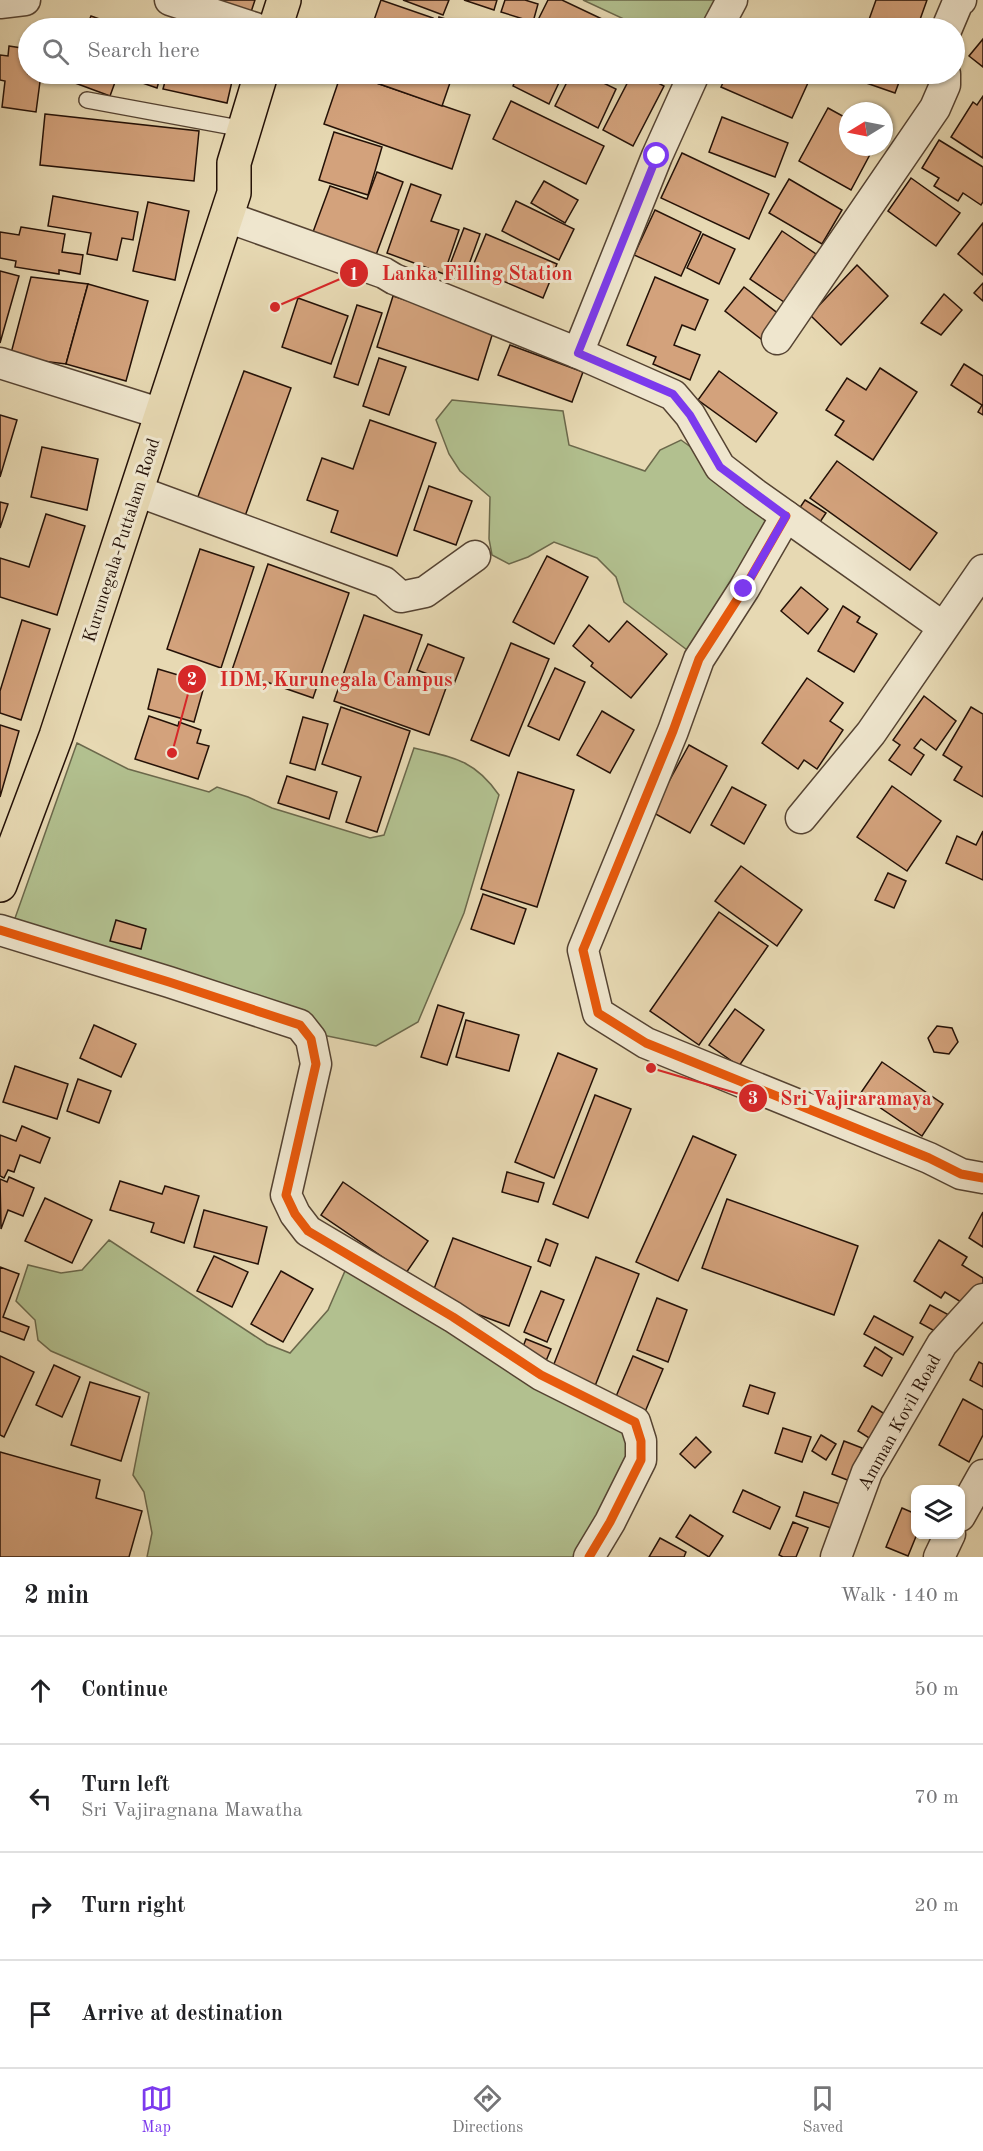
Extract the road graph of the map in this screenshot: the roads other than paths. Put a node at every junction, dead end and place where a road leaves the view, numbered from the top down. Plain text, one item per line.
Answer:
1 (25, 0) edge
2 (170, 0) edge
3 (284, 0) edge
4 (305, 0) edge
5 (732, 0) edge
6 (961, 0) edge
7 (0, 3) edge
8 (225, 18) edge
9 (278, 18) edge
10 (299, 18) edge
11 (722, 18) edge
12 (951, 18) edge
13 (258, 84) edge
14 (278, 84) edge
15 (689, 84) edge
16 (945, 84) edge
17 (87, 100) dead end
18 (244, 129) junction
19 (231, 205) junction
20 (777, 339) dead end
21 (578, 353) junction
22 (0, 363) edge
23 (162, 414) junction
24 (137, 491) junction
25 (786, 516) junction
26 (476, 556) dead end
27 (983, 570) edge
28 (943, 627) junction
29 (801, 818) dead end
30 (0, 885) edge
31 (0, 930) edge
32 (983, 1178) edge
33 (983, 1299) edge
34 (983, 1475) edge
35 (965, 1507) edge
36 (948, 1539) edge
37 (589, 1557) edge
38 (836, 1557) edge
39 (939, 1557) edge

1 - 7 street
2 - 8 street
3 - 9 highway
4 - 10 highway
5 - 11 street
6 - 12 street
13 - 18 highway, Kurunegala-Puttalam Road
14 - 19 highway, Kurunegala-Puttalam Road
15 - 21 street
16 - 20 street
17 - 18 lane
18 - 19 highway, Kurunegala-Puttalam Road
19 - 21 street
19 - 23 highway, Kurunegala-Puttalam Road
21 - 25 street
22 - 23 street
23 - 24 highway, Kurunegala-Puttalam Road
24 - 26 street
24 - 30 highway, Kurunegala-Puttalam Road
25 - 28 street
25 - 32 street
27 - 28 street
28 - 29 street
31 - 37 street
33 - 38 street, Amman Kovil Road
34 - 35 street
36 - 39 street

